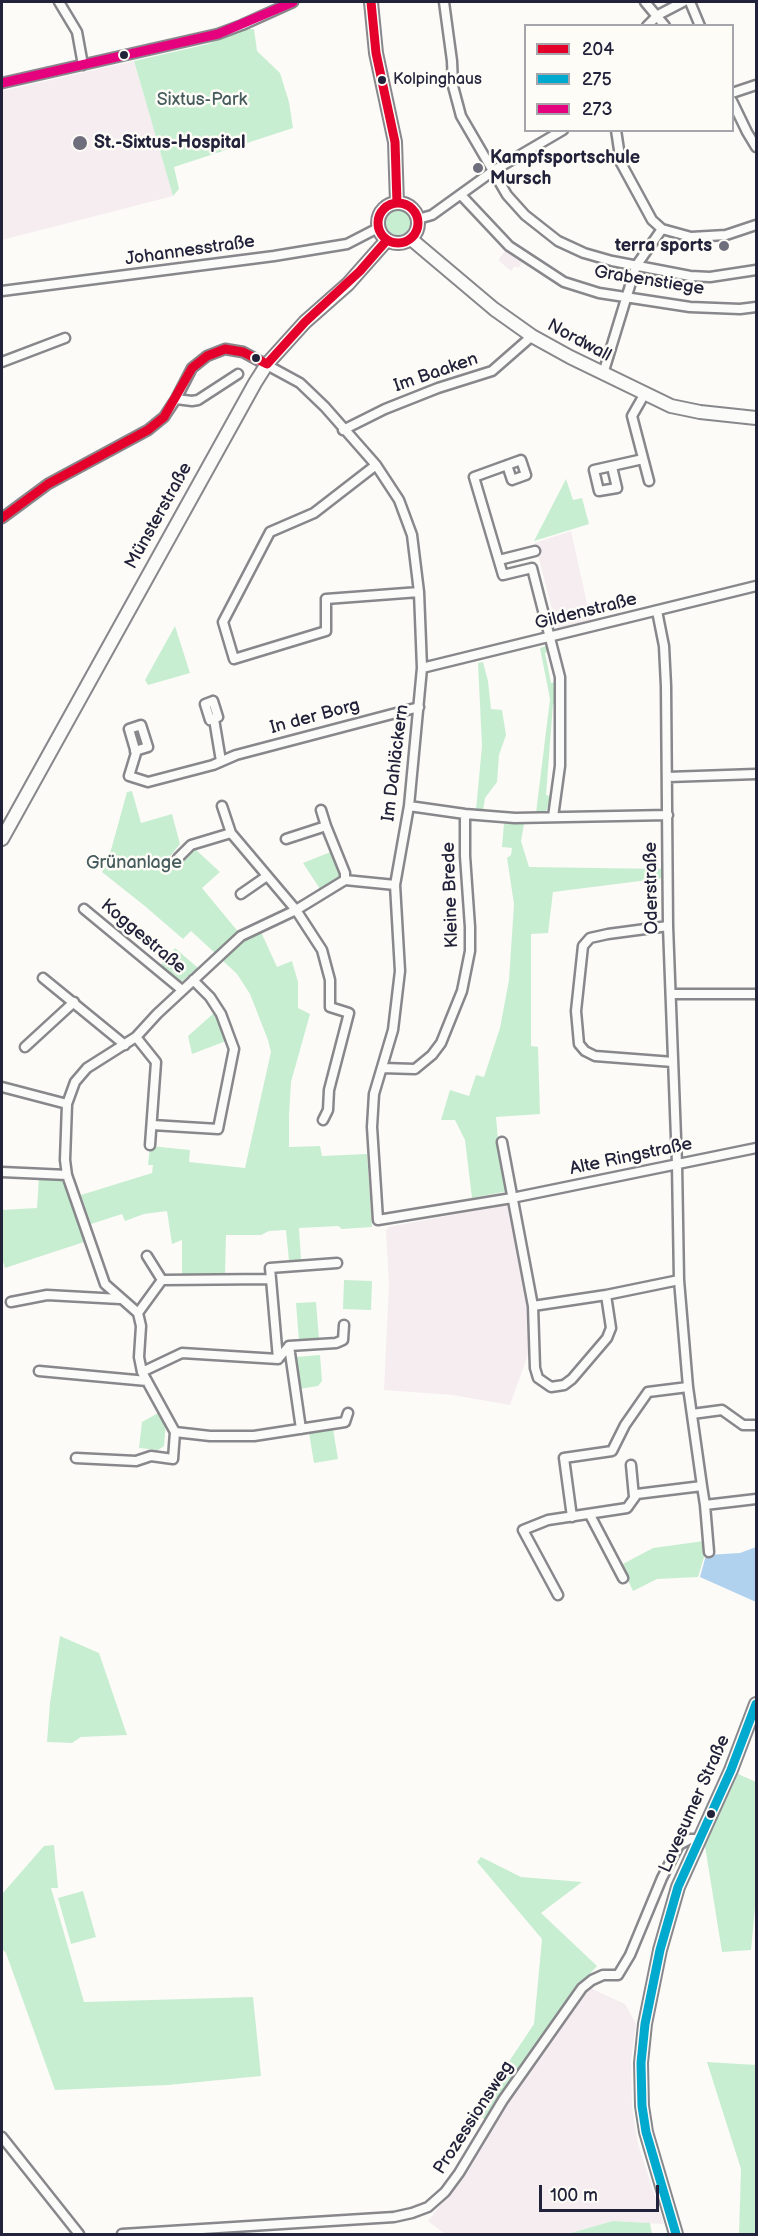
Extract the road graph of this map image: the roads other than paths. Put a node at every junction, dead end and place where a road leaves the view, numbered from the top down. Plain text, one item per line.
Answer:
1 (61, 2) edge
2 (293, 2) edge
3 (371, 2) edge
4 (444, 2) edge
5 (645, 2) edge
6 (664, 2) edge
7 (683, 2) edge
8 (690, 2) edge
9 (658, 15) junction
10 (649, 24) edge
11 (664, 24) edge
12 (699, 24) edge
13 (84, 65) junction
14 (2, 83) edge
15 (756, 86) edge
16 (734, 92) edge
17 (734, 105) edge
18 (560, 132) edge
19 (616, 132) edge
20 (756, 147) edge
21 (493, 171) junction
22 (461, 195) junction
23 (397, 203) junction
24 (418, 219) junction
25 (756, 225) edge
26 (378, 228) junction
27 (662, 229) junction
28 (411, 239) junction
29 (387, 240) junction
30 (636, 266) junction
31 (756, 270) edge
32 (2, 291) edge
33 (627, 298) junction
34 (756, 307) edge
35 (532, 336) junction
36 (65, 338) dead end
37 (2, 362) edge
38 (267, 364) junction
39 (238, 374) dead end
40 (603, 374) junction
41 (644, 395) junction
42 (176, 399) junction
43 (756, 418) edge
44 (344, 430) junction
45 (643, 459) junction
46 (376, 465) junction
47 (507, 465) dead end
48 (612, 466) dead end
49 (649, 481) dead end
50 (2, 518) edge
51 (499, 560) junction
52 (532, 567) junction
53 (756, 586) edge
54 (419, 592) junction
55 (657, 611) junction
56 (550, 638) junction
57 (422, 668) junction
58 (419, 707) junction
59 (214, 719) dead end
60 (135, 751) dead end
61 (221, 761) junction
62 (756, 774) edge
63 (668, 777) junction
64 (222, 806) dead end
65 (409, 807) junction
66 (321, 810) dead end
67 (465, 814) junction
68 (668, 815) junction
69 (553, 817) junction
70 (327, 826) junction
71 (231, 833) junction
72 (2, 839) edge
73 (286, 839) dead end
74 (178, 858) dead end
75 (267, 876) junction
76 (345, 880) junction
77 (395, 885) junction
78 (241, 894) dead end
79 (84, 909) dead end
80 (296, 910) junction
81 (668, 926) junction
82 (42, 978) dead end
83 (194, 980) junction
84 (182, 990) junction
85 (672, 994) junction
86 (756, 994) edge
87 (74, 1002) junction
88 (136, 1037) junction
89 (125, 1045) junction
90 (25, 1047) dead end
91 (673, 1062) junction
92 (382, 1068) junction
93 (2, 1087) edge
94 (67, 1104) junction
95 (323, 1120) dead end
96 (152, 1125) junction
97 (502, 1142) dead end
98 (150, 1145) dead end
99 (756, 1148) edge
100 (677, 1164) junction
101 (2, 1172) edge
102 (67, 1174) junction
103 (512, 1198) junction
104 (378, 1220) joint
105 (147, 1256) dead end
106 (337, 1263) dead end
107 (271, 1279) junction
108 (162, 1280) junction
109 (680, 1280) junction
110 (606, 1295) junction
111 (120, 1299) junction
112 (11, 1302) dead end
113 (533, 1306) junction
114 (138, 1313) junction
115 (344, 1325) dead end
116 (289, 1346) junction
117 (278, 1359) junction
118 (39, 1371) dead end
119 (142, 1372) junction
120 (147, 1381) junction
121 (688, 1387) junction
122 (348, 1413) dead end
123 (692, 1414) junction
124 (756, 1425) edge
125 (301, 1429) junction
126 (175, 1432) junction
127 (76, 1458) dead end
128 (631, 1465) dead end
129 (702, 1486) junction
130 (634, 1497) junction
131 (756, 1499) edge
132 (705, 1505) junction
133 (590, 1515) junction
134 (572, 1517) junction
135 (709, 1552) dead end
136 (623, 1578) dead end
137 (558, 1594) dead end
138 (756, 1704) edge
139 (699, 1839) junction
140 (2, 2137) edge
141 (79, 2235) edge
142 (122, 2235) edge
143 (676, 2235) edge

1 - 13 street
2 - 13 street
3 - 23 main road
4 - 21 street
5 - 9 street
6 - 9 street
7 - 9 street
8 - 12 street
9 - 10 street
9 - 11 street
13 - 14 street
15 - 16 street
17 - 20 street
18 - 21 street
19 - 27 street
21 - 22 street
21 - 30 street
22 - 24 street
22 - 33 street, Grabenstiege
23 - 24 main road
23 - 26 main road
24 - 28 main road
25 - 27 street
26 - 29 main road
26 - 32 street, Johannesstraße
27 - 30 street
28 - 29 main road
28 - 35 main road, Nordwall
29 - 38 main road, Münsterstraße
30 - 31 street
30 - 33 street
33 - 34 street, Grabenstiege
33 - 40 street
35 - 40 main road, Nordwall
35 - 44 street, Im Baaken
36 - 37 street
38 - 42 street, Im Dahläckern
38 - 44 street, Im Dahläckern
38 - 72 main road, Münsterstraße
39 - 42 street
40 - 41 main road, Nordwall
41 - 43 main road, Nordwall
41 - 45 street
42 - 50 street, Im Dahläckern
44 - 46 street, Im Dahläckern
45 - 48 street
45 - 49 street
46 - 54 street, Im Dahläckern
46 - 54 street
47 - 51 street
51 - 52 street
51 - 52 street
52 - 56 street
53 - 55 street, Gildenstraße
54 - 57 street, Im Dahläckern
55 - 56 street, Gildenstraße
55 - 63 street, Oderstraße
56 - 57 street, Gildenstraße
56 - 69 street
57 - 58 street, Im Dahläckern
58 - 61 street, In der Borg
58 - 65 street, Im Dahläckern
59 - 61 street
60 - 61 street, In der Borg
62 - 63 street
63 - 68 street, Oderstraße
64 - 71 street
65 - 67 street
65 - 77 street, Im Dahläckern
66 - 70 street
67 - 69 street
67 - 92 street, Kleine Brede
68 - 69 street
68 - 81 street, Oderstraße
70 - 73 street
70 - 76 street
71 - 74 street
71 - 75 street
75 - 78 street
75 - 80 street
76 - 77 street
76 - 80 street, Koggestraße
77 - 92 street, Im Dahläckern
79 - 84 street, Koggestraße
80 - 83 street, Koggestraße
80 - 95 street
81 - 85 street, Oderstraße
81 - 91 street
82 - 87 street
83 - 84 street, Koggestraße
83 - 96 street
84 - 88 street, Koggestraße
85 - 86 street
85 - 91 street, Oderstraße
87 - 89 street
87 - 90 street
88 - 89 street, Koggestraße
88 - 96 street
89 - 94 street, Koggestraße
91 - 100 street, Oderstraße
92 - 104 street, Im Dahläckern
93 - 94 street
94 - 102 street
96 - 98 street
97 - 103 street
99 - 100 street, Alte Ringstraße
100 - 103 street, Alte Ringstraße
100 - 109 street, Oderstraße
101 - 102 street
102 - 111 street
103 - 104 street, Alte Ringstraße
103 - 113 street
105 - 108 street
106 - 107 street
107 - 108 street
107 - 117 street
108 - 114 street
109 - 110 street
109 - 121 street, Oderstraße
110 - 113 street
110 - 113 street
111 - 112 street
111 - 114 street
114 - 119 street
115 - 116 street
116 - 117 street
116 - 125 street
117 - 119 street
118 - 120 street
119 - 120 street
120 - 126 street
121 - 123 street, Oderstraße
121 - 134 street
122 - 125 street
123 - 124 street
123 - 129 street, Oderstraße
125 - 126 street
126 - 127 street
128 - 130 street
129 - 130 street
129 - 132 street, Oderstraße
130 - 133 street
131 - 132 street
132 - 135 street, Oderstraße
133 - 134 street
133 - 136 street
134 - 137 street
138 - 139 main road, Lavesumer Straße
139 - 142 street, Prozessionsweg
139 - 143 main road, Lavesumer Straße
140 - 141 street

